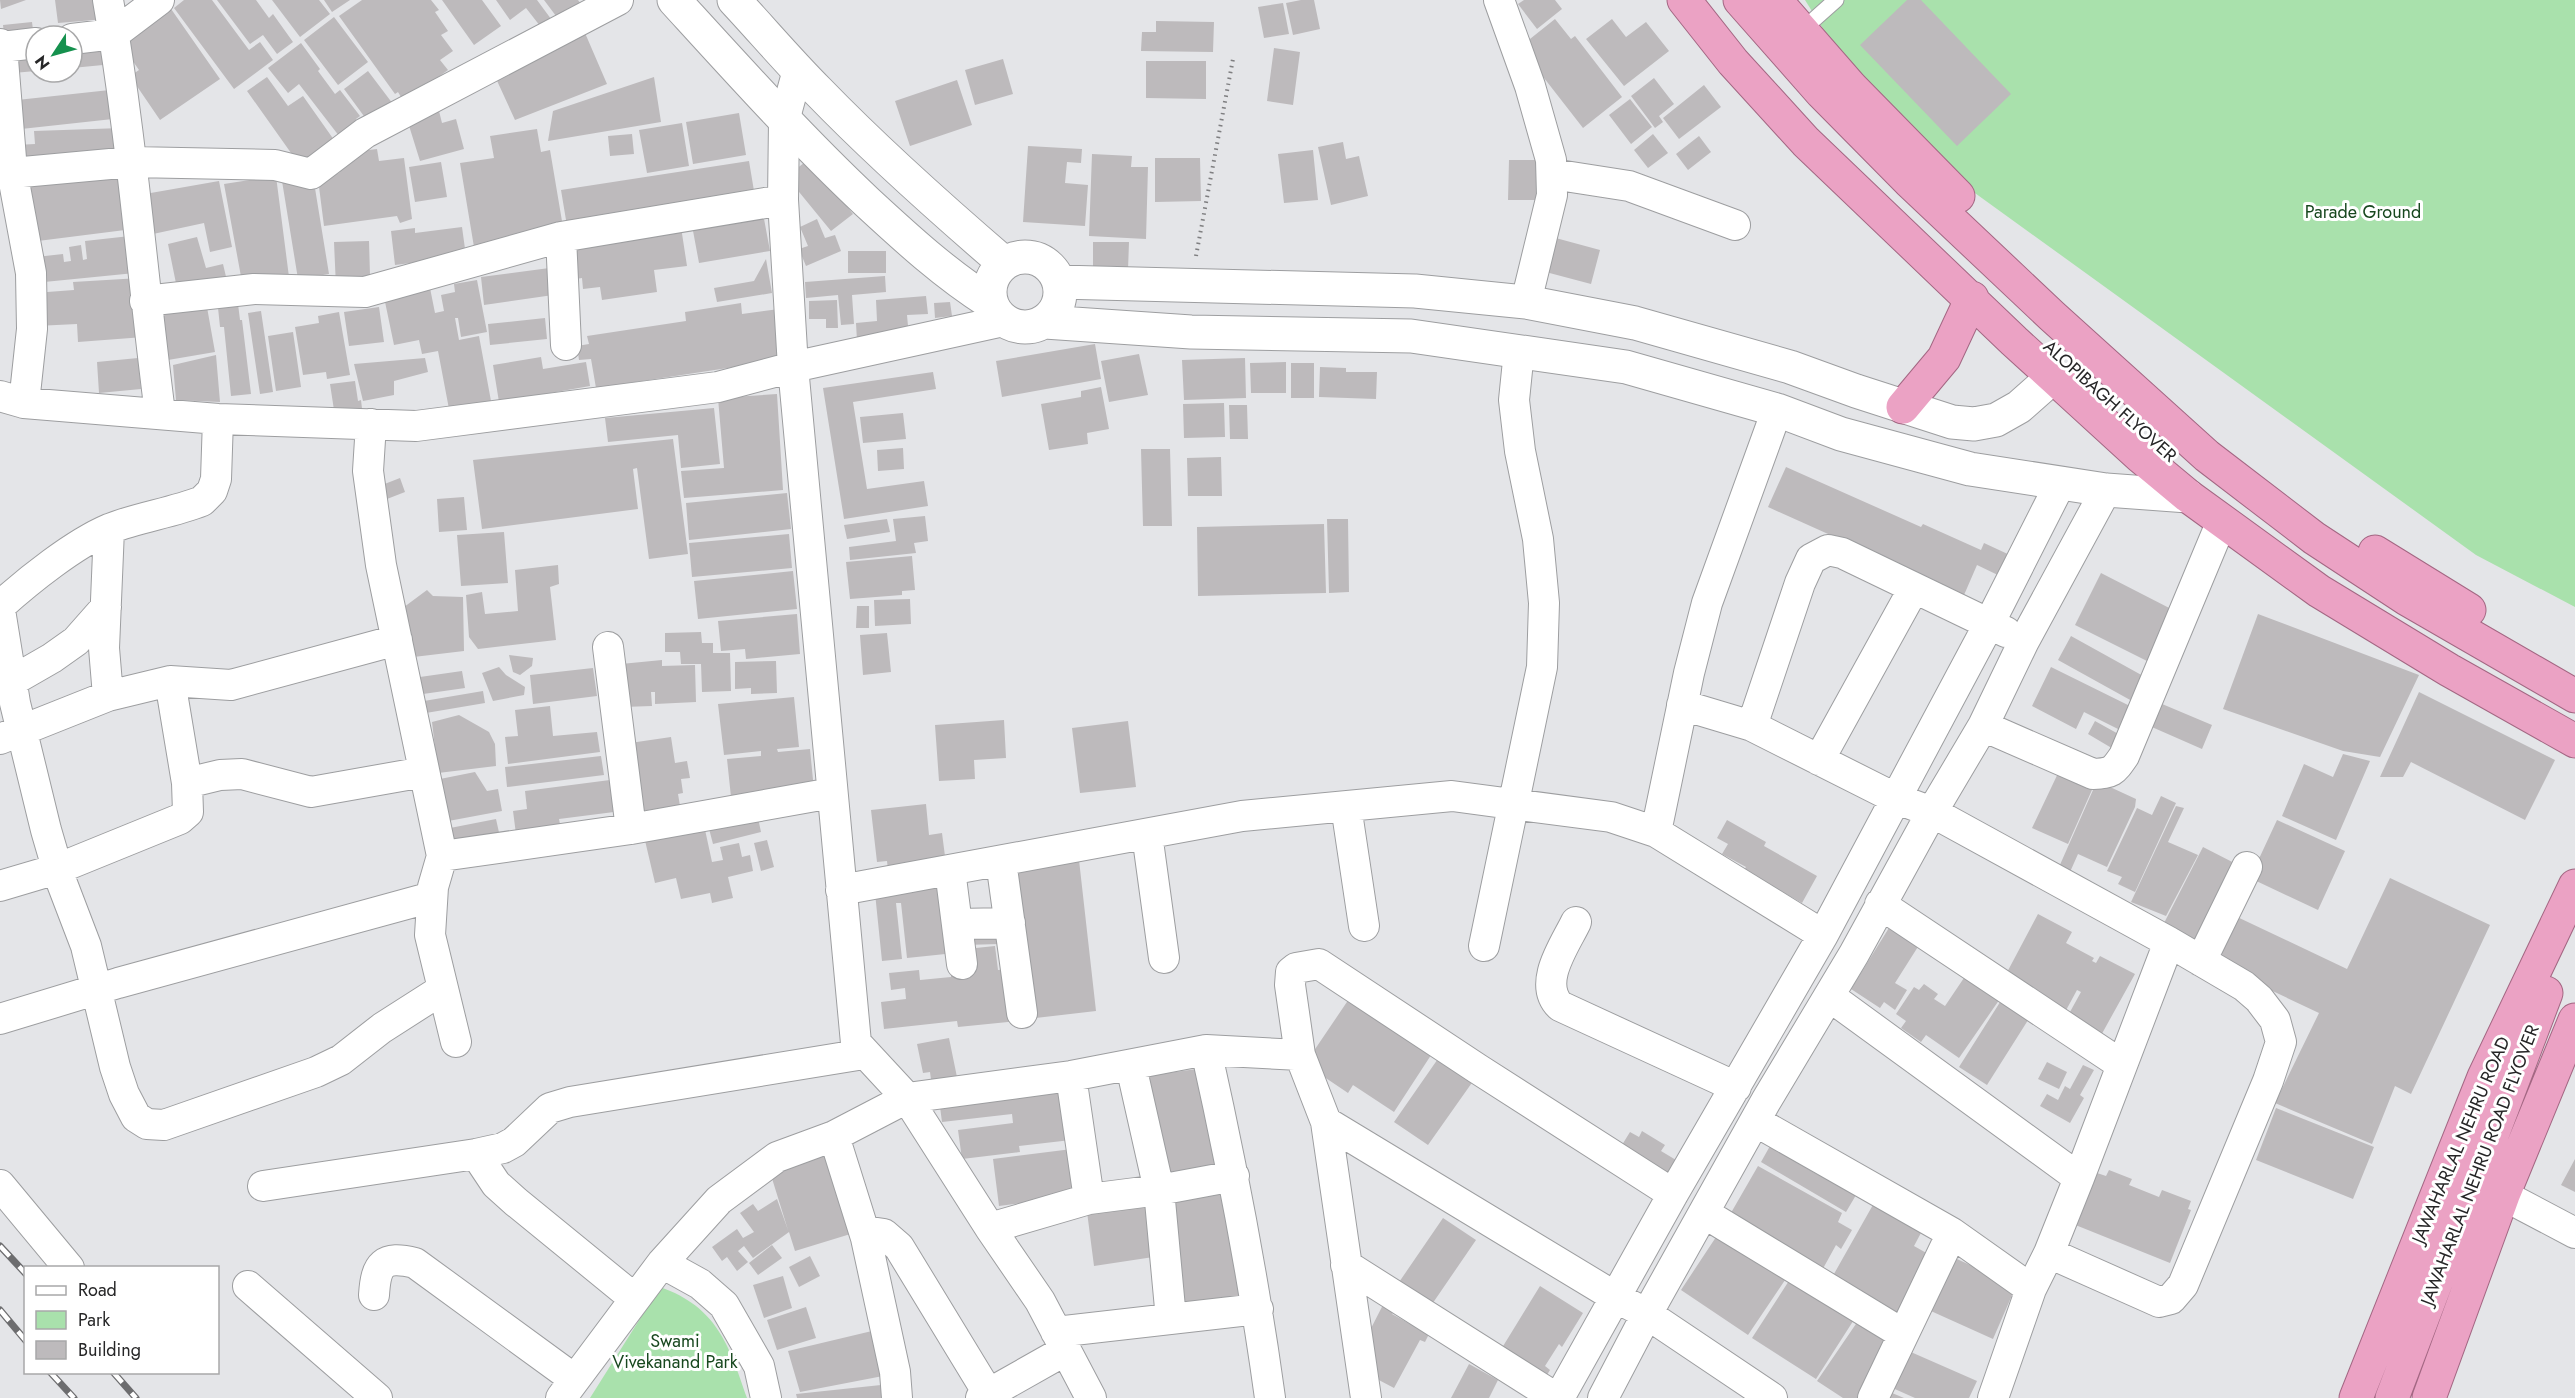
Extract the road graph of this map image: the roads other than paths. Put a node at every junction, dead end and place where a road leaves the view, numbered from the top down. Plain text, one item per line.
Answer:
1 (108, 0) edge
2 (159, 0) edge
3 (618, 0) edge
4 (674, 0) edge
5 (734, 0) edge
6 (1499, 0) edge
7 (1684, 0) edge
8 (1709, 0) edge
9 (1740, 0) edge
10 (1775, 0) edge
11 (1836, 0) edge
12 (1800, 32) junction
13 (114, 34) junction
14 (84, 38) edge
15 (24, 44) edge
16 (1, 46) edge
17 (798, 70) junction
18 (784, 121) junction
19 (132, 162) junction
20 (6, 172) edge
21 (1552, 174) junction
22 (783, 200) junction
23 (1735, 225) dead end
24 (561, 237) junction
25 (1004, 263) junction
26 (1059, 282) junction
27 (1276, 288) junction
28 (1972, 298) junction
29 (145, 301) junction
30 (1526, 302) junction
31 (997, 312) junction
32 (1045, 321) junction
33 (1276, 333) junction
34 (566, 345) dead end
35 (1519, 351) junction
36 (794, 367) junction
37 (2053, 376) junction
38 (12, 400) edge
39 (1903, 407) junction
40 (1777, 410) junction
41 (160, 413) junction
42 (218, 419) junction
43 (1996, 420) junction
44 (370, 424) junction
45 (2005, 474) junction
46 (2061, 482) junction
47 (2106, 490) junction
48 (2188, 496) junction
49 (2222, 520) junction
50 (109, 529) junction
51 (1914, 588) junction
52 (0, 608) edge
53 (106, 608) junction
54 (1989, 624) junction
55 (396, 640) junction
56 (2024, 641) junction
57 (608, 647) dead end
58 (2575, 670) edge
59 (12, 681) junction
60 (170, 681) junction
61 (108, 696) junction
62 (2575, 696) edge
63 (1682, 705) junction
64 (2575, 725) edge
65 (1752, 726) junction
66 (1983, 726) junction
67 (11, 735) edge
68 (2575, 741) edge
69 (1819, 760) junction
70 (424, 772) junction
71 (187, 783) junction
72 (832, 793) junction
73 (1897, 799) junction
74 (1513, 804) junction
75 (1346, 806) junction
76 (1932, 812) junction
77 (631, 829) junction
78 (1656, 832) junction
79 (1147, 834) junction
80 (441, 856) junction
81 (1001, 861) junction
82 (2247, 867) dead end
83 (57, 869) junction
84 (950, 870) junction
85 (0, 886) edge
86 (2575, 886) edge
87 (841, 890) junction
88 (432, 897) junction
89 (1880, 904) junction
90 (1576, 922) dead end
91 (1010, 923) junction
92 (957, 924) junction
93 (1364, 926) dead end
94 (2575, 935) edge
95 (1823, 936) junction
96 (2169, 942) junction
97 (1484, 946) dead end
98 (1164, 958) dead end
99 (2201, 961) junction
100 (962, 964) dead end
101 (97, 989) junction
102 (443, 989) junction
103 (1829, 996) junction
104 (1022, 1013) dead end
105 (0, 1019) edge
106 (2575, 1020) edge
107 (456, 1042) dead end
108 (1206, 1050) junction
109 (864, 1054) junction
110 (1300, 1055) junction
111 (2122, 1065) junction
112 (1131, 1066) junction
113 (1071, 1076) junction
114 (1736, 1087) junction
115 (907, 1098) junction
116 (1755, 1121) junction
117 (1326, 1122) junction
118 (834, 1136) junction
119 (476, 1154) junction
120 (1234, 1176) junction
121 (2079, 1178) junction
122 (0, 1185) edge
123 (263, 1186) dead end
124 (1159, 1190) junction
125 (1673, 1194) junction
126 (2503, 1195) junction
127 (1089, 1199) junction
128 (1704, 1213) junction
129 (990, 1228) junction
130 (864, 1231) junction
131 (1952, 1233) junction
132 (2575, 1233) edge
133 (2049, 1253) junction
134 (662, 1263) junction
135 (1346, 1265) junction
136 (67, 1266) edge
137 (248, 1286) dead end
138 (2031, 1289) junction
139 (374, 1295) dead end
140 (1617, 1298) junction
141 (635, 1299) junction
142 (1257, 1309) junction
143 (1647, 1314) junction
144 (1171, 1319) junction
145 (1903, 1334) junction
146 (1061, 1341) junction
147 (896, 1385) edge
148 (568, 1389) edge
149 (987, 1397) edge
150 (377, 1398) edge
151 (766, 1398) edge
152 (914, 1398) edge
153 (1091, 1398) edge
154 (1270, 1398) edge
155 (1366, 1398) edge
156 (1558, 1398) edge
157 (1604, 1398) edge
158 (1772, 1398) edge
159 (1873, 1398) edge
160 (1993, 1398) edge
161 (2356, 1398) edge
162 (2392, 1398) edge
163 (2429, 1398) edge

1 - 13 street
2 - 13 street
3 - 19 street
4 - 18 main road
5 - 17 main road
6 - 21 street
7 - 28 highway
8 - 64 highway, ALOPIBAGH FLYOVER
9 - 62 highway, ALOPIBAGH FLYOVER
10 - 12 highway
11 - 12 lane
12 - 58 highway
13 - 14 street
13 - 19 street
15 - 16 street
16 - 20 street
17 - 18 street
17 - 25 main road
18 - 22 street
18 - 31 main road
19 - 20 street
19 - 29 street
20 - 38 street
21 - 23 street
21 - 30 street
22 - 24 street
22 - 36 street
24 - 29 street
24 - 34 street
25 - 26 main road
25 - 31 main road
26 - 27 main road
26 - 32 main road
27 - 30 main road
27 - 33 main road
28 - 37 highway
28 - 39 highway
29 - 41 street
30 - 39 main road
31 - 32 main road
31 - 36 street
32 - 33 main road
33 - 35 main road
35 - 40 main road
35 - 74 street
36 - 44 street
36 - 72 street
37 - 43 main road
37 - 48 highway
38 - 41 street
39 - 43 main road
40 - 45 main road
40 - 63 street
41 - 42 street
42 - 44 street
42 - 50 street
43 - 45 main road
44 - 55 street
45 - 46 main road
46 - 47 main road
46 - 54 street
47 - 48 main road
47 - 56 street
48 - 49 highway
49 - 66 street
49 - 68 highway
50 - 52 street
50 - 53 street
51 - 54 street
51 - 65 street
51 - 69 street
52 - 59 street
53 - 59 street
53 - 61 street
54 - 56 street
54 - 73 street
55 - 60 street
55 - 70 street
56 - 66 street
57 - 77 street
59 - 67 street
60 - 61 street
60 - 71 street
61 - 67 street
63 - 65 street
63 - 78 street
65 - 69 street
66 - 76 street
67 - 83 street
69 - 73 street
70 - 71 street
70 - 80 street
71 - 83 street
72 - 77 street
72 - 87 street
73 - 76 street
73 - 95 street
74 - 75 street
74 - 78 street
74 - 97 street
75 - 79 street
75 - 93 street
76 - 89 street
76 - 96 street
77 - 80 street
78 - 95 street
79 - 81 street
79 - 98 street
80 - 88 street
81 - 84 street
81 - 91 street
82 - 99 street
83 - 85 street
83 - 101 street
84 - 87 street
84 - 92 street
86 - 161 highway, JAWAHARLAL NEHRU ROAD
87 - 109 street
88 - 101 street
88 - 102 street
89 - 103 street
89 - 111 street
90 - 114 street
91 - 92 street
91 - 104 street
92 - 100 street
94 - 162 highway, JAWAHARLAL NEHRU ROAD FLYOVER
95 - 114 street
96 - 99 street
96 - 111 street
99 - 133 street
101 - 102 street
101 - 105 street
102 - 107 street
103 - 116 street
103 - 121 street
106 - 126 highway
108 - 110 street
108 - 112 street
108 - 120 street
109 - 115 street
109 - 119 street
110 - 117 street
110 - 125 street
111 - 121 street
112 - 113 street
112 - 124 street
113 - 115 street
113 - 127 street
114 - 125 street
115 - 118 street
115 - 129 street
116 - 128 street
116 - 131 street
117 - 135 street
117 - 140 street
118 - 130 street
118 - 134 street
119 - 123 street
119 - 141 street
120 - 124 street
120 - 142 street
121 - 133 street
122 - 136 street
124 - 127 street
124 - 144 street
125 - 140 street
126 - 132 street
126 - 163 highway
127 - 129 street
128 - 143 street
128 - 145 street
129 - 146 street
130 - 147 street
130 - 149 street
131 - 138 street
131 - 145 street
133 - 138 street
134 - 141 street
134 - 151 street
135 - 155 street
135 - 156 street
137 - 150 street
138 - 160 street
139 - 148 street
140 - 143 street
140 - 156 street
141 - 148 street
142 - 144 street
142 - 154 street
143 - 157 street
143 - 158 street
144 - 146 street
145 - 159 street
146 - 149 street
146 - 153 street
147 - 152 street

